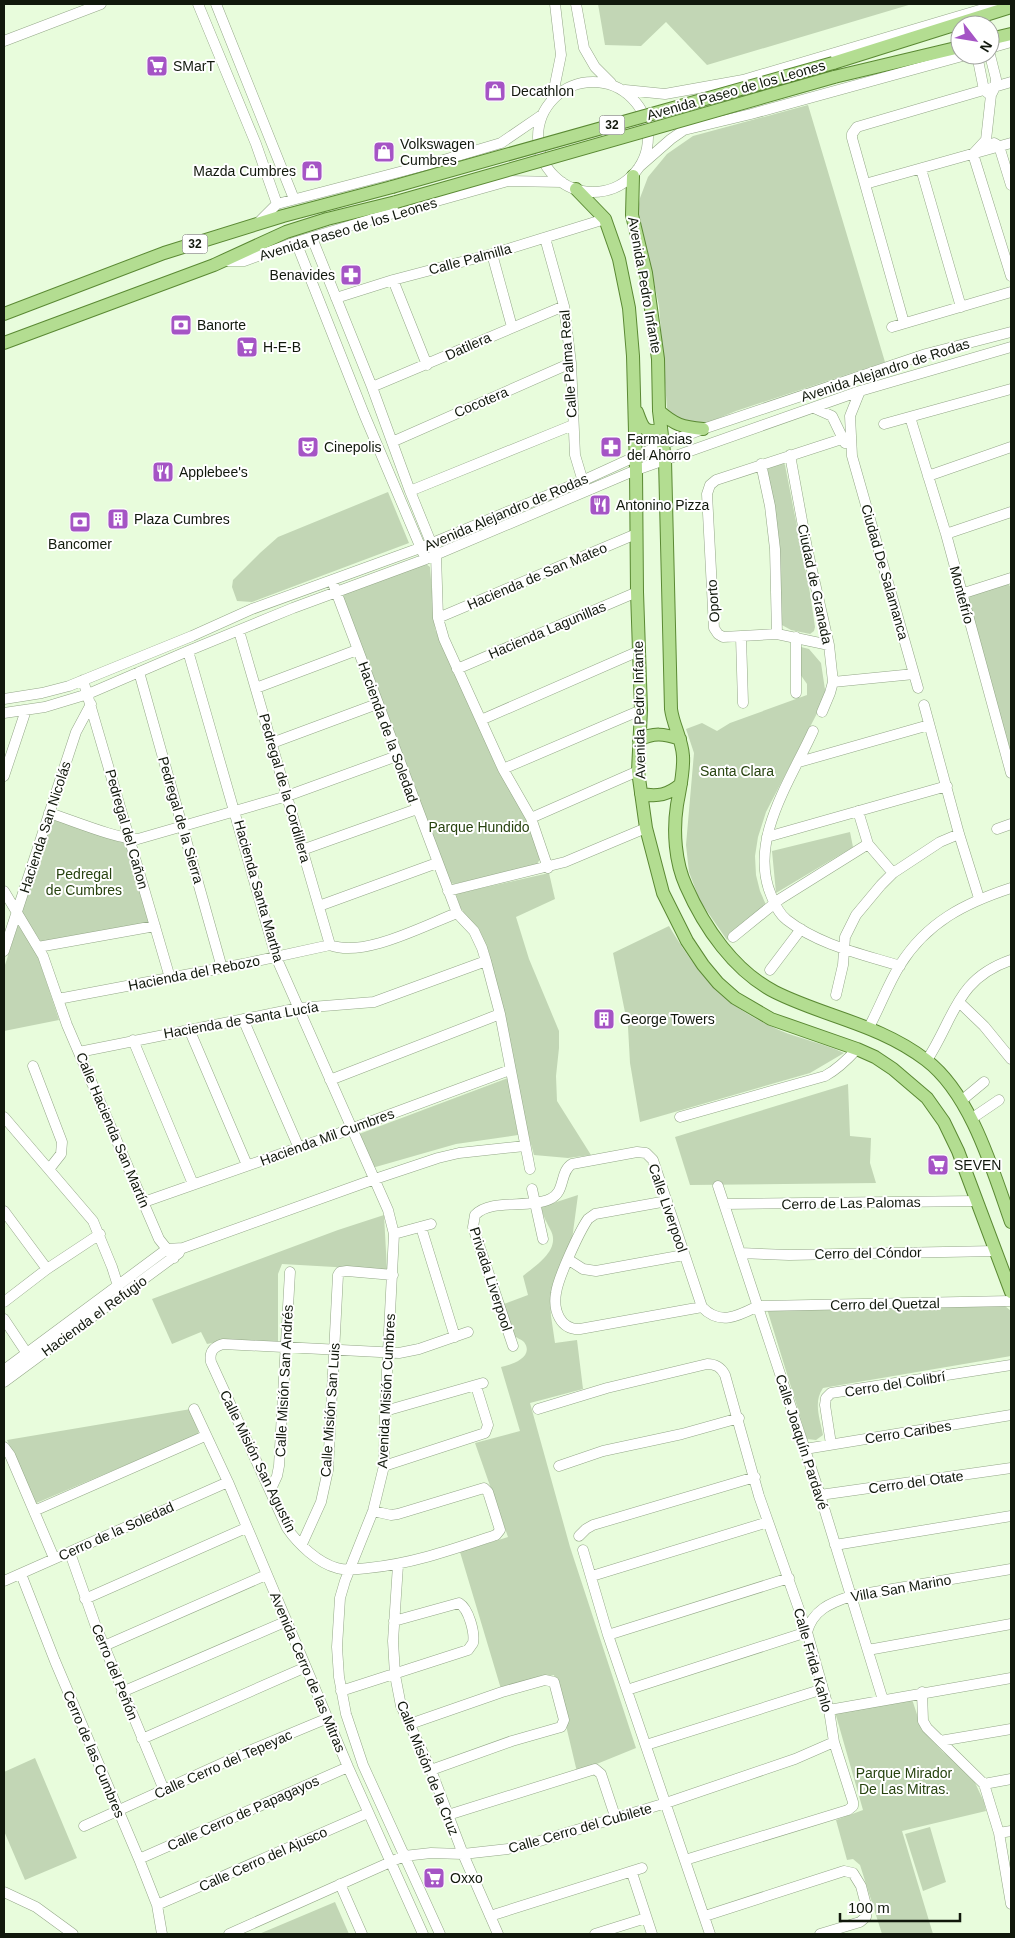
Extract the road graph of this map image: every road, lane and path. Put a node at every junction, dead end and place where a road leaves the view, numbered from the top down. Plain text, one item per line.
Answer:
1 (101, 4) edge
2 (198, 4) edge
3 (216, 4) edge
4 (555, 4) edge
5 (576, 4) edge
6 (1000, 4) edge
7 (1011, 7) edge
8 (4, 41) edge
9 (950, 49) edge
10 (950, 59) edge
11 (981, 65) edge
12 (992, 65) edge
13 (743, 80) junction
14 (1011, 82) edge
15 (611, 83) junction
16 (625, 90) junction
17 (990, 91) junction
18 (552, 98) junction
19 (751, 114) junction
20 (542, 115) junction
21 (986, 140) junction
22 (501, 143) junction
23 (1011, 143) edge
24 (999, 146) junction
25 (973, 154) junction
26 (921, 168) junction
27 (636, 172) junction
28 (508, 182) junction
29 (562, 182) junction
30 (865, 184) junction
31 (1011, 185) edge
32 (576, 190) junction
33 (294, 199) junction
34 (277, 204) junction
35 (605, 219) junction
36 (257, 225) junction
37 (312, 238) junction
38 (545, 238) junction
39 (296, 242) junction
40 (492, 254) junction
41 (222, 262) junction
42 (1011, 276) edge
43 (393, 280) junction
44 (1011, 292) edge
45 (336, 298) junction
46 (564, 306) junction
47 (961, 307) junction
48 (4, 314) edge
49 (326, 317) junction
50 (904, 323) junction
51 (512, 327) junction
52 (892, 327) dead end
53 (1011, 332) edge
54 (4, 343) edge
55 (354, 345) junction
56 (1011, 353) edge
57 (571, 363) junction
58 (427, 365) junction
59 (372, 387) junction
60 (1011, 389) edge
61 (860, 391) junction
62 (634, 402) junction
63 (814, 408) junction
64 (659, 411) junction
65 (910, 417) junction
66 (884, 424) dead end
67 (573, 425) junction
68 (703, 429) junction
69 (661, 430) junction
70 (847, 437) junction
71 (392, 442) junction
72 (664, 444) junction
73 (1011, 447) edge
74 (790, 455) junction
75 (636, 456) junction
76 (665, 460) junction
77 (761, 464) junction
78 (636, 470) junction
79 (928, 476) junction
80 (582, 481) junction
81 (410, 491) junction
82 (587, 491) junction
83 (1011, 512) edge
84 (636, 534) junction
85 (946, 534) junction
86 (432, 543) junction
87 (420, 548) junction
88 (431, 557) junction
89 (1011, 578) edge
90 (331, 579) junction
91 (337, 592) junction
92 (637, 592) junction
93 (961, 594) junction
94 (438, 618) junction
95 (239, 631) junction
96 (777, 634) junction
97 (741, 636) junction
98 (796, 637) junction
99 (829, 644) junction
100 (188, 650) junction
101 (357, 650) junction
102 (639, 651) junction
103 (457, 669) junction
104 (138, 672) junction
105 (914, 674) junction
106 (83, 680) junction
107 (832, 682) junction
108 (256, 688) junction
109 (918, 688) dead end
110 (796, 693) dead end
111 (4, 699) edge
112 (89, 699) junction
113 (743, 703) dead end
114 (378, 704) junction
115 (924, 705) dead end
116 (26, 710) junction
117 (642, 710) junction
118 (822, 712) dead end
119 (4, 713) edge
120 (481, 720) junction
121 (929, 725) junction
122 (813, 731) dead end
123 (680, 739) junction
124 (639, 740) junction
125 (272, 743) junction
126 (397, 756) junction
127 (799, 762) junction
128 (503, 769) junction
129 (1011, 769) edge
130 (638, 771) junction
131 (4, 776) edge
132 (681, 784) junction
133 (947, 786) junction
134 (641, 794) junction
135 (287, 796) junction
136 (416, 809) junction
137 (858, 810) junction
138 (235, 811) junction
139 (49, 813) junction
140 (531, 818) junction
141 (1011, 824) edge
142 (183, 826) junction
143 (646, 828) junction
144 (997, 829) dead end
145 (959, 834) junction
146 (767, 837) junction
147 (130, 839) junction
148 (868, 844) junction
149 (302, 850) junction
150 (436, 863) junction
151 (548, 868) junction
152 (893, 873) junction
153 (1011, 888) edge
154 (4, 891) edge
155 (448, 891) junction
156 (980, 898) junction
157 (775, 904) junction
158 (319, 906) junction
159 (17, 913) junction
160 (457, 913) junction
161 (155, 926) junction
162 (800, 929) junction
163 (733, 937) dead end
164 (330, 945) junction
165 (38, 947) junction
166 (845, 949) junction
167 (4, 951) edge
168 (276, 957) junction
169 (486, 961) junction
170 (1011, 961) edge
171 (900, 966) junction
172 (222, 968) junction
173 (770, 970) dead end
174 (170, 978) junction
175 (836, 995) dead end
176 (58, 999) junction
177 (958, 1002) junction
178 (299, 1008) junction
179 (500, 1014) junction
180 (243, 1019) junction
181 (869, 1027) junction
182 (189, 1029) junction
183 (133, 1040) junction
184 (856, 1049) junction
185 (79, 1052) junction
186 (1011, 1059) edge
187 (927, 1060) junction
188 (33, 1066) dead end
189 (510, 1070) junction
190 (330, 1080) junction
191 (984, 1082) dead end
192 (999, 1100) dead end
193 (961, 1101) junction
194 (680, 1117) dead end
195 (972, 1119) junction
196 (5, 1122) edge
197 (352, 1129) junction
198 (526, 1146) junction
199 (299, 1148) junction
200 (247, 1165) junction
201 (50, 1168) junction
202 (530, 1169) dead end
203 (375, 1179) junction
204 (193, 1184) junction
205 (718, 1186) dead end
206 (532, 1189) dead end
207 (977, 1201) junction
208 (144, 1202) junction
209 (667, 1202) junction
210 (535, 1203) junction
211 (724, 1204) junction
212 (4, 1211) edge
213 (1011, 1222) edge
214 (100, 1234) junction
215 (394, 1234) junction
216 (543, 1240) dead end
217 (183, 1248) junction
218 (167, 1249) junction
219 (996, 1251) junction
220 (740, 1253) junction
221 (684, 1254) junction
222 (174, 1258) junction
223 (569, 1260) junction
224 (48, 1269) junction
225 (290, 1272) dead end
226 (393, 1275) junction
227 (120, 1291) junction
228 (1011, 1292) edge
229 (1011, 1301) edge
230 (4, 1302) edge
231 (758, 1306) junction
232 (702, 1307) junction
233 (4, 1319) edge
234 (468, 1332) dead end
235 (455, 1337) junction
236 (513, 1346) dead end
237 (286, 1348) junction
238 (335, 1350) junction
239 (388, 1354) junction
240 (29, 1357) junction
241 (1011, 1366) edge
242 (4, 1370) edge
243 (4, 1382) edge
244 (538, 1408) dead end
245 (194, 1409) dead end
246 (385, 1410) junction
247 (1011, 1415) edge
248 (739, 1418) junction
249 (205, 1436) junction
250 (831, 1444) junction
251 (4, 1447) edge
252 (804, 1448) junction
253 (384, 1466) junction
254 (559, 1466) dead end
255 (1011, 1468) edge
256 (755, 1477) junction
257 (228, 1482) junction
258 (271, 1489) junction
259 (820, 1495) junction
260 (373, 1510) junction
261 (34, 1511) junction
262 (1011, 1516) edge
263 (768, 1522) junction
264 (246, 1528) junction
265 (579, 1536) dead end
266 (302, 1544) junction
267 (835, 1545) junction
268 (583, 1550) dead end
269 (70, 1553) junction
270 (54, 1558) junction
271 (398, 1565) junction
272 (1011, 1569) edge
273 (349, 1570) junction
274 (22, 1574) junction
275 (266, 1574) junction
276 (592, 1576) junction
277 (5, 1577) edge
278 (789, 1578) junction
279 (851, 1596) junction
280 (85, 1599) junction
281 (287, 1621) junction
282 (394, 1621) junction
283 (1011, 1624) edge
284 (807, 1632) junction
285 (608, 1635) junction
286 (104, 1646) junction
287 (868, 1650) junction
288 (306, 1667) junction
289 (395, 1675) junction
290 (1011, 1678) edge
291 (823, 1689) junction
292 (627, 1690) junction
293 (341, 1691) junction
294 (122, 1692) junction
295 (922, 1692) junction
296 (883, 1700) junction
297 (829, 1710) junction
298 (328, 1718) junction
299 (410, 1724) junction
300 (1011, 1729) edge
301 (142, 1739) junction
302 (940, 1741) junction
303 (834, 1742) junction
304 (646, 1745) junction
305 (348, 1767) junction
306 (431, 1770) junction
307 (1011, 1779) edge
308 (984, 1784) junction
309 (164, 1790) junction
310 (666, 1803) junction
311 (118, 1811) junction
312 (368, 1813) junction
313 (448, 1815) junction
314 (616, 1819) junction
315 (84, 1826) dead end
316 (1011, 1831) edge
317 (1000, 1833) junction
318 (463, 1854) junction
319 (404, 1856) junction
320 (139, 1859) junction
321 (686, 1860) junction
322 (390, 1862) junction
323 (642, 1868) dead end
324 (632, 1872) junction
325 (1010, 1883) edge
326 (340, 1884) junction
327 (4, 1892) edge
328 (1011, 1904) edge
329 (157, 1905) junction
330 (490, 1916) junction
331 (704, 1916) junction
332 (646, 1918) junction
333 (73, 1934) edge
334 (162, 1934) edge
335 (229, 1934) edge
336 (362, 1934) edge
337 (423, 1934) edge
338 (440, 1934) edge
339 (498, 1934) edge
340 (595, 1934) edge
341 (652, 1934) edge
342 (710, 1934) edge
343 (820, 1934) edge

1 - 8 street
2 - 34 street
3 - 33 street
4 - 18 street
5 - 15 street
6 - 13 street, Avenida Paseo de los Leones
7 - 36 main road, Avenida Paseo de los Leones / 32, bridge
9 - 41 main road, Avenida Paseo de los Leones / 32, bridge
10 - 19 street, Avenida Paseo de los Leones
11 - 17 street
12 - 17 street
13 - 16 street, Avenida Paseo de los Leones
13 - 19 street
14 - 17 street
15 - 16 street
15 - 18 street
16 - 27 street
17 - 21 street
17 - 30 street
18 - 20 street
19 - 27 street, Avenida Paseo de los Leones
20 - 22 street
20 - 29 street
21 - 24 street
21 - 25 street
22 - 28 street
22 - 33 street
23 - 24 street
24 - 25 street
24 - 31 street
25 - 26 street
25 - 42 street
26 - 30 street
26 - 47 street
27 - 32 street
27 - 64 main road, Avenida Pedro Infante
28 - 29 street, Avenida Paseo de los Leones
28 - 37 street, Avenida Paseo de los Leones
29 - 32 street
30 - 50 street
32 - 35 main road, Avenida Pedro Infante
33 - 34 street
34 - 36 street, Avenida Paseo de los Leones
35 - 38 street, Calle Palmilla
35 - 62 main road, Avenida Pedro Infante
36 - 48 main road, Avenida Paseo de los Leones / 32
37 - 39 street, Avenida Paseo de los Leones
37 - 45 street
38 - 40 street, Calle Palmilla
38 - 46 street, Calle Palma Real
39 - 41 street, Avenida Paseo de los Leones
39 - 49 street
40 - 43 street, Calle Palmilla
40 - 51 street
41 - 54 main road, Avenida Paseo de los Leones / 32
43 - 45 street, Calle Palmilla
43 - 58 street
44 - 47 street
45 - 55 street
46 - 51 street, Datilera
46 - 57 street, Calle Palma Real
47 - 50 street
49 - 55 street
49 - 87 street
50 - 52 street
51 - 58 street, Datilera
53 - 68 street, Avenida Alejandro de Rodas
55 - 59 street
56 - 61 street, Avenida Alejandro de Rodas
57 - 67 street, Calle Palma Real
57 - 71 street, Cocotera
58 - 59 street, Datilera
59 - 71 street
60 - 65 street
61 - 63 street, Avenida Alejandro de Rodas
61 - 70 street, Ciudad De Salamanca
62 - 69 main road
62 - 75 main road, Avenida Pedro Infante
63 - 70 street, Ciudad De Salamanca
63 - 76 street, Avenida Alejandro de Rodas
64 - 68 main road
64 - 69 main road, Avenida Pedro Infante
65 - 66 street
65 - 79 street, Montefrío
67 - 80 street, Calle Palma Real
67 - 81 street
68 - 72 street, Avenida Alejandro de Rodas
69 - 72 main road, Avenida Pedro Infante
70 - 74 street
70 - 105 street, Ciudad De Salamanca
71 - 81 street
72 - 75 street, Avenida Alejandro de Rodas
72 - 76 main road, Avenida Pedro Infante
73 - 79 street
74 - 77 street
74 - 99 street, Ciudad de Granada
75 - 78 main road, Avenida Pedro Infante
75 - 80 street, Avenida Alejandro de Rodas
76 - 78 street, Avenida Alejandro de Rodas
76 - 123 main road, Avenida Pedro Infante
77 - 96 street
77 - 97 street, Oporto
78 - 82 street, Avenida Alejandro de Rodas
78 - 84 main road, Avenida Pedro Infante
79 - 85 street, Montefrío
80 - 82 street, Calle Palma Real
80 - 86 street, Avenida Alejandro de Rodas
81 - 86 street
82 - 88 street, Avenida Alejandro de Rodas
83 - 85 street
84 - 92 main road, Avenida Pedro Infante
84 - 94 street, Hacienda de San Mateo
85 - 93 street, Montefrío
86 - 87 street, Avenida Alejandro de Rodas
86 - 88 street
87 - 88 street
87 - 90 street, Avenida Alejandro de Rodas
88 - 91 street, Avenida Alejandro de Rodas
88 - 94 street
89 - 93 street
90 - 91 street, Hacienda de la Soledad
90 - 106 street, Avenida Alejandro de Rodas
91 - 95 street, Avenida Alejandro de Rodas
91 - 101 street, Hacienda de la Soledad
92 - 102 main road, Avenida Pedro Infante
92 - 103 street, Hacienda Lagunillas
93 - 129 street, Montefrío
94 - 103 street
95 - 100 street, Avenida Alejandro de Rodas
95 - 108 street, Pedregal de la Cordillera
96 - 97 street, Oporto
96 - 98 street, Oporto
97 - 113 street
98 - 99 street, Oporto
98 - 110 street
99 - 107 street, Ciudad de Granada
100 - 104 street, Avenida Alejandro de Rodas
100 - 138 street, Hacienda Santa Martha
101 - 108 street
101 - 114 street, Hacienda de la Soledad
102 - 117 main road, Avenida Pedro Infante
102 - 120 street
103 - 120 street
104 - 112 street, Avenida Alejandro de Rodas
104 - 142 street, Pedregal de la Sierra
105 - 107 street
105 - 109 street, Ciudad De Salamanca
106 - 111 street, Avenida Alejandro de Rodas
106 - 112 street, Pedregal del Cañon
107 - 118 street, Ciudad de Granada
108 - 125 street, Pedregal de la Cordillera
112 - 116 street, Avenida Alejandro de Rodas
112 - 139 street, Hacienda San Nicolás
112 - 147 street, Pedregal del Cañon
114 - 125 street
114 - 126 street, Hacienda de la Soledad
115 - 121 street
116 - 119 street, Avenida Alejandro de Rodas
116 - 131 street
117 - 124 main road, Avenida Pedro Infante
117 - 128 street
120 - 128 street
121 - 127 street
121 - 133 street
122 - 127 street
123 - 124 main road
123 - 132 main road, Avenida Pedro Infante
124 - 130 main road, Avenida Pedro Infante
125 - 135 street, Pedregal de la Cordillera
126 - 135 street
126 - 136 street, Hacienda de la Soledad
127 - 146 street
128 - 140 street
130 - 134 main road, Avenida Pedro Infante
130 - 140 street
132 - 134 main road
132 - 181 main road, Avenida Pedro Infante
133 - 137 street
133 - 145 street
134 - 143 main road, Avenida Pedro Infante
135 - 138 street
135 - 149 street, Pedregal de la Cordillera
136 - 149 street
136 - 150 street, Hacienda de la Soledad
137 - 146 street
137 - 148 street
138 - 142 street
138 - 168 street, Hacienda Santa Martha
139 - 147 street
139 - 159 street, Hacienda San Nicolás
140 - 151 street
141 - 144 street
142 - 147 street
142 - 172 street, Pedregal de la Sierra
143 - 151 street
143 - 184 main road, Avenida Pedro Infante
145 - 152 street
145 - 156 street
146 - 157 street
147 - 161 street, Pedregal del Cañon
148 - 152 street
148 - 157 street
149 - 158 street, Pedregal de la Cordillera
150 - 155 street, Hacienda de la Soledad
150 - 158 street
151 - 155 street
152 - 166 street
153 - 156 street
154 - 159 street, Calle Hacienda San Martín
155 - 160 street, Hacienda de la Soledad
156 - 171 street
157 - 162 street
157 - 163 street
158 - 164 street, Pedregal de la Cordillera
159 - 165 street, Calle Hacienda San Martín
159 - 167 street, Hacienda San Nicolás
160 - 164 street
160 - 169 street, Hacienda de la Soledad
161 - 165 street
161 - 174 street, Pedregal del Cañon
162 - 166 street
162 - 173 street
164 - 168 street, Hacienda del Rebozo
165 - 176 street, Calle Hacienda San Martín
166 - 171 street
166 - 175 street
168 - 172 street, Hacienda del Rebozo
168 - 178 street, Hacienda Santa Martha
169 - 178 street, Hacienda de Santa Lucía
169 - 179 street, Hacienda de la Soledad
170 - 177 street
171 - 181 street
172 - 174 street, Hacienda del Rebozo
174 - 176 street, Hacienda del Rebozo
176 - 185 street, Calle Hacienda San Martín
177 - 186 street
177 - 187 street
178 - 180 street, Hacienda de Santa Lucía
178 - 190 street, Hacienda Santa Martha
179 - 189 street, Hacienda de la Soledad
179 - 190 street
180 - 182 street, Hacienda de Santa Lucía
180 - 199 street
181 - 187 main road, Avenida Pedro Infante
182 - 183 street, Hacienda de Santa Lucía
182 - 200 street
183 - 185 street, Hacienda de Santa Lucía
183 - 204 street
184 - 194 street
184 - 207 main road, Avenida Pedro Infante
185 - 208 street, Calle Hacienda San Martín
187 - 193 main road, Avenida Pedro Infante
188 - 201 street
189 - 197 street, Hacienda Mil Cumbres
189 - 198 street, Hacienda de la Soledad
190 - 197 street, Hacienda Santa Martha
191 - 193 street
192 - 195 street
193 - 195 main road, Avenida Pedro Infante
195 - 213 main road, Avenida Pedro Infante
196 - 201 street
197 - 199 street, Hacienda Mil Cumbres
197 - 203 street, Hacienda Santa Martha
198 - 202 street, Hacienda de la Soledad
198 - 203 street
199 - 200 street, Hacienda Mil Cumbres
200 - 204 street, Hacienda Mil Cumbres
201 - 214 street
203 - 215 street, Avenida Misión Cumbres
203 - 217 street, Hacienda el Refugio
204 - 208 street, Hacienda Mil Cumbres
205 - 211 street, Calle Joaquín Pardavé
206 - 210 street
207 - 211 street, Cerro de Las Palomas
207 - 219 main road, Avenida Pedro Infante
208 - 218 street, Calle Hacienda San Martín
209 - 210 street, Calle Liverpool
209 - 221 street, Calle Liverpool
209 - 223 street
210 - 216 street
210 - 236 street, Privada Liverpool
211 - 220 street, Calle Joaquín Pardavé
212 - 224 street
214 - 224 street
214 - 227 street
215 - 226 street, Avenida Misión Cumbres
215 - 235 street
217 - 218 street, Hacienda el Refugio
217 - 222 street, Hacienda el Refugio
218 - 222 street, Calle Hacienda San Martín
218 - 227 street, Hacienda el Refugio
219 - 220 street, Cerro del Cóndor
219 - 228 main road, Avenida Pedro Infante
220 - 231 street, Calle Joaquín Pardavé
221 - 223 street
221 - 232 street, Calle Liverpool
222 - 227 street, Hacienda el Refugio
223 - 232 street
224 - 230 street
225 - 237 street, Calle Misión San Andrés
226 - 238 street, Calle Misión San Luis
226 - 239 street, Avenida Misión Cumbres
227 - 240 street, Hacienda el Refugio
229 - 231 street, Cerro del Quetzal
231 - 232 street
231 - 252 street, Calle Joaquín Pardavé
233 - 240 street
234 - 235 street
235 - 239 street
237 - 238 street
237 - 258 street, Calle Misión San Andrés
237 - 258 street, Calle Misión San Agustín
238 - 239 street
238 - 266 street, Calle Misión San Luis
239 - 246 street, Avenida Misión Cumbres
240 - 242 street, Hacienda el Refugio
240 - 243 street, Hacienda el Refugio
241 - 250 street, Cerro del Colibrí
244 - 248 street, Calle Frida Kahlo
245 - 249 street, Avenida Cerro de las Mitras
246 - 253 street, Avenida Misión Cumbres
246 - 253 street
247 - 250 street, Cerro Caribes
248 - 254 street
248 - 256 street, Calle Frida Kahlo
249 - 257 street, Avenida Cerro de las Mitras
249 - 261 street
250 - 252 street, Cerro Caribes
251 - 261 street
252 - 259 street, Calle Joaquín Pardavé
253 - 260 street, Avenida Misión Cumbres
255 - 259 street, Cerro del Otate
256 - 263 street, Calle Frida Kahlo
256 - 265 street
257 - 264 street, Avenida Cerro de las Mitras
257 - 269 street, Cerro de la Soledad
258 - 266 street, Calle Misión San Agustín
259 - 267 street, Calle Joaquín Pardavé
260 - 271 street
260 - 273 street, Avenida Misión Cumbres
261 - 270 street
262 - 267 street
263 - 276 street
263 - 278 street, Calle Frida Kahlo
264 - 275 street, Avenida Cerro de las Mitras
264 - 280 street
266 - 273 street, Calle Misión San Agustín
267 - 279 street, Calle Joaquín Pardavé
268 - 276 street
269 - 270 street, Cerro de la Soledad
269 - 280 street, Cerro del Peñón
270 - 274 street, Cerro de la Soledad
271 - 273 street
271 - 282 street, Calle Misión de la Cruz
272 - 279 street, Villa San Marino
273 - 293 street, Avenida Misión Cumbres
274 - 277 street, Cerro de la Soledad
274 - 311 street, Cerro de las Cumbres
275 - 281 street, Avenida Cerro de las Mitras
275 - 286 street
276 - 285 street
278 - 284 street, Calle Frida Kahlo
278 - 285 street
279 - 284 street, Villa San Marino
279 - 287 street, Calle Joaquín Pardavé
280 - 286 street, Cerro del Peñón
281 - 288 street, Avenida Cerro de las Mitras
281 - 294 street
282 - 289 street, Calle Misión de la Cruz
282 - 289 street
283 - 287 street
284 - 291 street, Calle Frida Kahlo
284 - 292 street
285 - 292 street
286 - 294 street, Cerro del Peñón
287 - 296 street, Calle Joaquín Pardavé
288 - 298 street, Avenida Cerro de las Mitras
288 - 301 street
289 - 293 street
289 - 299 street, Calle Misión de la Cruz
290 - 295 street
291 - 297 street, Calle Frida Kahlo
291 - 304 street
292 - 304 street
293 - 319 street, Avenida Misión Cumbres
294 - 301 street, Cerro del Peñón
295 - 296 street
295 - 302 street
296 - 297 street
297 - 303 street, Calle Frida Kahlo
298 - 305 street, Avenida Cerro de las Mitras
298 - 309 street, Calle Cerro del Tepeyac
299 - 306 street, Calle Misión de la Cruz
299 - 306 street
300 - 302 street
301 - 309 street, Cerro del Peñón
302 - 308 street
303 - 310 street, Calle Cerro del Cubilete
303 - 321 street, Calle Frida Kahlo
304 - 310 street
305 - 312 street, Avenida Cerro de las Mitras
305 - 320 street, Calle Cerro de Papagayos
306 - 313 street, Calle Misión de la Cruz
307 - 308 street
308 - 317 street
309 - 311 street, Calle Cerro del Tepeyac
310 - 314 street, Calle Cerro del Cubilete
310 - 321 street
311 - 315 street, Calle Cerro del Tepeyac
311 - 320 street, Cerro de las Cumbres
312 - 322 street, Avenida Cerro de las Mitras
312 - 329 street, Calle Cerro del Ajusco
313 - 314 street
313 - 318 street, Calle Misión de la Cruz
314 - 318 street, Calle Cerro del Cubilete
316 - 317 street
317 - 325 street
318 - 319 street, Calle Cerro del Cubilete
318 - 330 street, Calle Misión de la Cruz
319 - 322 street, Calle Cerro del Cubilete
319 - 338 street
320 - 329 street, Cerro de las Cumbres
321 - 331 street
322 - 326 street, Calle Cerro del Cubilete
322 - 337 street, Avenida Cerro de las Mitras
323 - 324 street
324 - 330 street
324 - 332 street
325 - 328 street
326 - 335 street, Calle Cerro del Cubilete
326 - 336 street
327 - 333 street
329 - 334 street, Cerro de las Cumbres
330 - 339 street, Calle Misión de la Cruz
331 - 342 street
331 - 343 street
332 - 340 street
332 - 341 street

